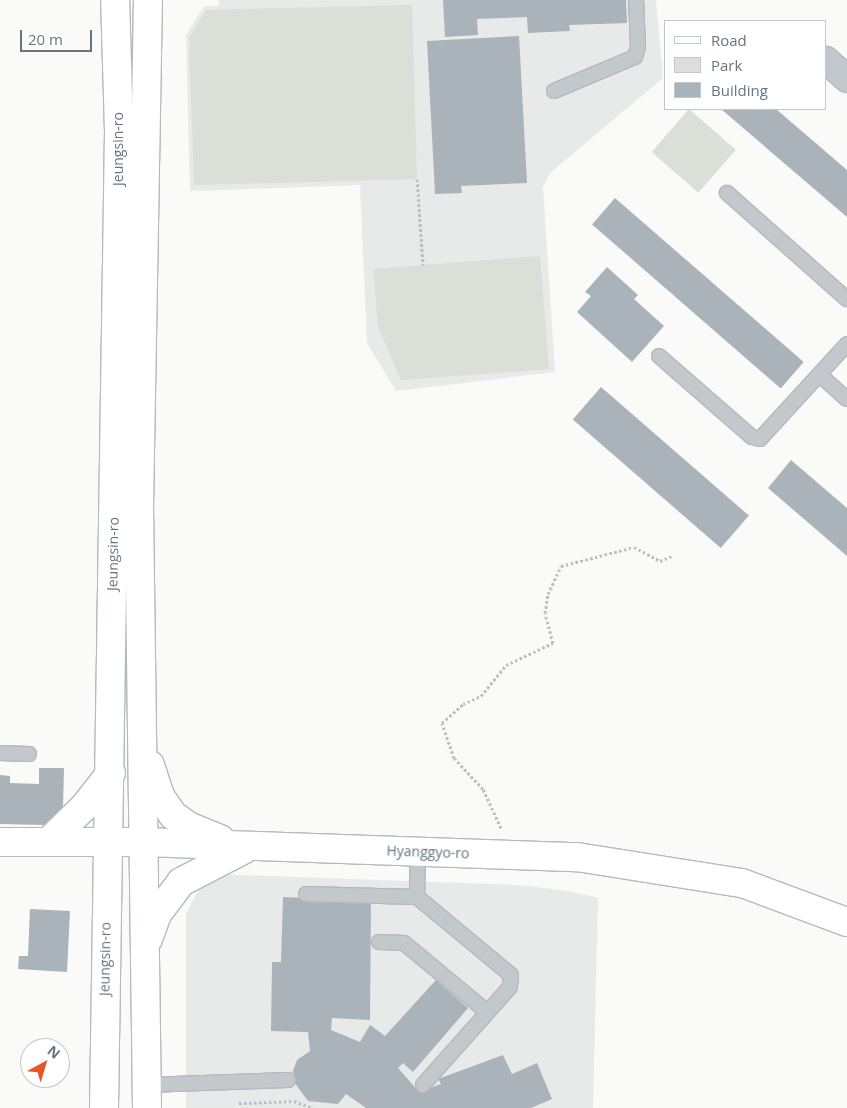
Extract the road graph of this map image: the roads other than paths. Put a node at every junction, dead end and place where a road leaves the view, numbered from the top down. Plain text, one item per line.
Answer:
1 (115, 0) edge
2 (148, 0) edge
3 (636, 0) edge
4 (827, 61) edge
5 (847, 79) edge
6 (554, 91) dead end
7 (727, 194) dead end
8 (847, 299) edge
9 (847, 344) edge
10 (659, 356) dead end
11 (820, 375) junction
12 (847, 399) edge
13 (142, 742) junction
14 (0, 754) edge
15 (29, 754) dead end
16 (111, 773) junction
17 (0, 842) edge
18 (48, 842) junction
19 (110, 842) junction
20 (143, 842) junction
21 (248, 848) junction
22 (418, 852) junction
23 (306, 894) dead end
24 (417, 897) junction
25 (847, 922) edge
26 (379, 942) dead end
27 (144, 948) junction
28 (488, 1012) junction
29 (288, 1080) dead end
30 (423, 1085) dead end
31 (146, 1097) edge
32 (104, 1108) edge

1 - 16 main road, Jeungsin-ro
2 - 13 main road, Jeungsin-ro
3 - 6 lane
4 - 5 street
7 - 8 lane
9 - 11 lane
10 - 11 lane
11 - 12 lane
13 - 20 main road, Jeungsin-ro
13 - 21 main road
14 - 15 lane
16 - 18 main road
16 - 19 main road, Jeungsin-ro
17 - 18 main road, Hyanggyo-ro
18 - 19 main road, Hyanggyo-ro
19 - 20 main road, Hyanggyo-ro
19 - 32 main road, Jeungsin-ro
20 - 21 main road, Hyanggyo-ro
20 - 27 main road, Jeungsin-ro
21 - 22 main road, Hyanggyo-ro
21 - 27 main road
22 - 24 lane
22 - 25 main road, Hyanggyo-ro
23 - 24 lane
24 - 28 lane
26 - 28 lane
27 - 31 main road, Jeungsin-ro
28 - 30 lane
29 - 31 lane

